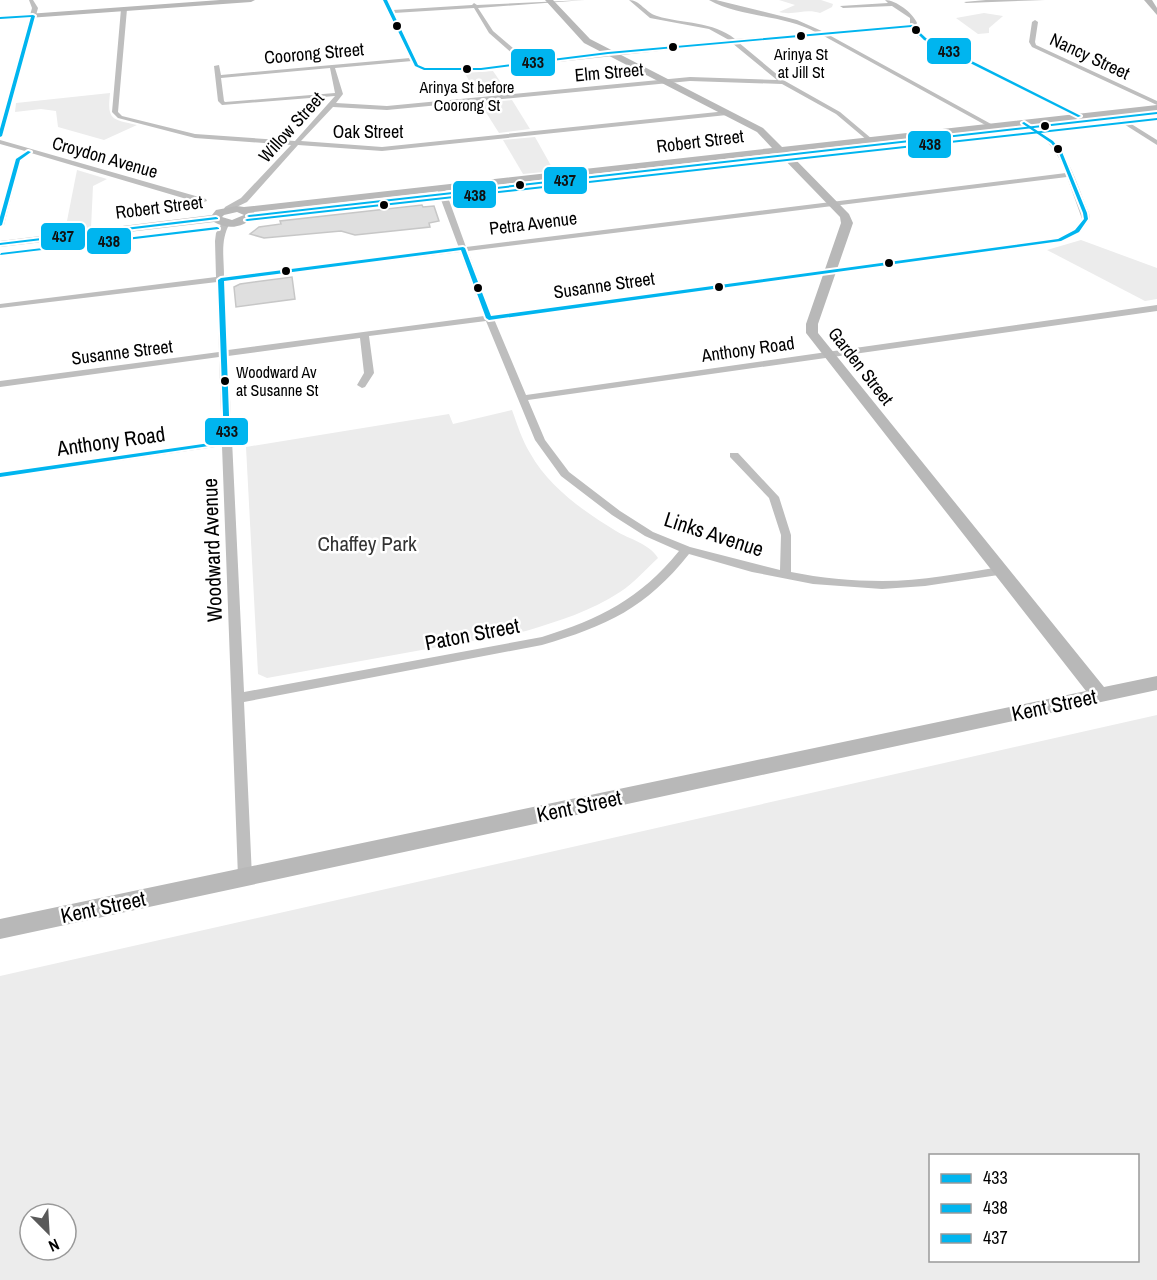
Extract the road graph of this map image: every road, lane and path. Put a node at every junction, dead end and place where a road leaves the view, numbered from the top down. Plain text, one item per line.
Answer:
1 (31, 0) edge
2 (246, 0) edge
3 (251, 0) edge
4 (385, 0) edge
5 (583, 0) edge
6 (632, 0) edge
7 (711, 0) edge
8 (1043, 0) edge
9 (1148, 0) edge
10 (550, 1) edge
11 (964, 1) edge
12 (890, 2) edge
13 (159, 3) edge
14 (474, 5) junction
15 (843, 6) dead end
16 (124, 9) junction
17 (975, 9) dead end
18 (391, 12) junction
19 (1157, 13) edge
20 (33, 16) junction
21 (0, 18) edge
22 (1035, 22) dead end
23 (912, 26) junction
24 (824, 34) junction
25 (735, 41) junction
26 (608, 53) junction
27 (414, 59) junction
28 (526, 63) junction
29 (217, 66) dead end
30 (332, 67) junction
31 (218, 77) junction
32 (665, 81) junction
33 (783, 82) junction
34 (340, 94) junction
35 (1157, 103) edge
36 (330, 105) junction
37 (1157, 108) edge
38 (727, 113) junction
39 (1157, 113) edge
40 (1115, 115) junction
41 (1083, 118) junction
42 (1027, 125) junction
43 (2, 126) edge
44 (996, 129) junction
45 (0, 136) edge
46 (0, 142) edge
47 (873, 142) junction
48 (1157, 143) edge
49 (296, 144) junction
50 (29, 152) junction
51 (783, 152) junction
52 (1070, 176) junction
53 (442, 191) junction
54 (202, 201) dead end
55 (832, 203) junction
56 (246, 209) junction
57 (221, 221) junction
58 (0, 225) edge
59 (0, 244) edge
60 (463, 248) junction
61 (831, 271) junction
62 (221, 280) junction
63 (0, 306) edge
64 (1157, 308) edge
65 (489, 318) junction
66 (364, 335) junction
67 (828, 354) junction
68 (224, 355) junction
69 (0, 384) edge
70 (362, 385) dead end
71 (522, 398) junction
72 (227, 442) junction
73 (734, 455) dead end
74 (0, 475) edge
75 (686, 550) junction
76 (1001, 571) junction
77 (785, 575) junction
78 (1157, 683) edge
79 (1100, 695) junction
80 (238, 698) junction
81 (245, 877) junction
82 (0, 929) edge

1 - 20 street
2 - 3 street
2 - 13 street
4 - 18 street
5 - 10 street
6 - 25 street
7 - 24 street
8 - 11 street
9 - 19 street
10 - 14 street
10 - 26 street, Garden Street
11 - 17 street
12 - 15 street
12 - 23 street
13 - 16 street
14 - 18 street
14 - 28 street
16 - 20 street
16 - 49 street, Oak Street
18 - 27 street
20 - 21 street
20 - 43 street
22 - 35 street, Nancy Street
23 - 24 street
23 - 41 street
24 - 25 street
24 - 44 street
25 - 26 street
25 - 33 street
26 - 28 street
26 - 32 street, Garden Street
27 - 28 street
27 - 30 street, Coorong Street
29 - 31 street
30 - 31 street, Coorong Street
30 - 34 street, Willow Street
31 - 34 street
32 - 33 street, Elm Street
32 - 36 street, Elm Street
32 - 38 street, Garden Street
33 - 47 street
34 - 36 street, Willow Street
36 - 49 street, Willow Street
37 - 40 street, Robert Street
38 - 49 street, Oak Street
38 - 51 street, Garden Street
39 - 40 street, Robert Street
40 - 41 street, Robert Street
40 - 48 street
41 - 42 street, Robert Street
42 - 44 street, Robert Street
42 - 52 street, Susanne Street
43 - 45 street
44 - 47 street, Robert Street
46 - 50 street, Croydon Avenue
47 - 51 street, Robert Street
49 - 56 street, Willow Street
50 - 54 street, Croydon Avenue
50 - 58 street
51 - 53 street, Robert Street
51 - 55 street, Garden Street
52 - 55 street, Petra Avenue
52 - 61 street, Susanne Street
53 - 56 street, Robert Street
53 - 60 street, Links Avenue
55 - 60 street, Petra Avenue
55 - 61 street, Garden Street
56 - 57 street, Robert Street
56 - 57 street
57 - 59 street, Robert Street
57 - 62 street, Woodward Avenue
60 - 62 street, Petra Avenue
60 - 65 street, Links Avenue
61 - 65 street, Susanne Street
61 - 67 street, Garden Street
62 - 63 street, Petra Avenue
62 - 68 street, Woodward Avenue
64 - 67 street, Anthony Road
65 - 66 street, Susanne Street
65 - 71 street, Links Avenue
66 - 68 street, Susanne Street
66 - 70 street
67 - 71 street, Anthony Road
67 - 76 street, Garden Street
68 - 69 street, Susanne Street
68 - 72 street, Woodward Avenue
71 - 75 street, Links Avenue
72 - 74 street, Anthony Road
72 - 80 street, Woodward Avenue
73 - 77 street
75 - 77 street, Links Avenue
75 - 80 street, Paton Street
76 - 77 street, Links Avenue
76 - 79 street, Garden Street
78 - 79 street, Kent Street
79 - 81 street, Kent Street
80 - 81 street, Woodward Avenue
81 - 82 street, Kent Street

